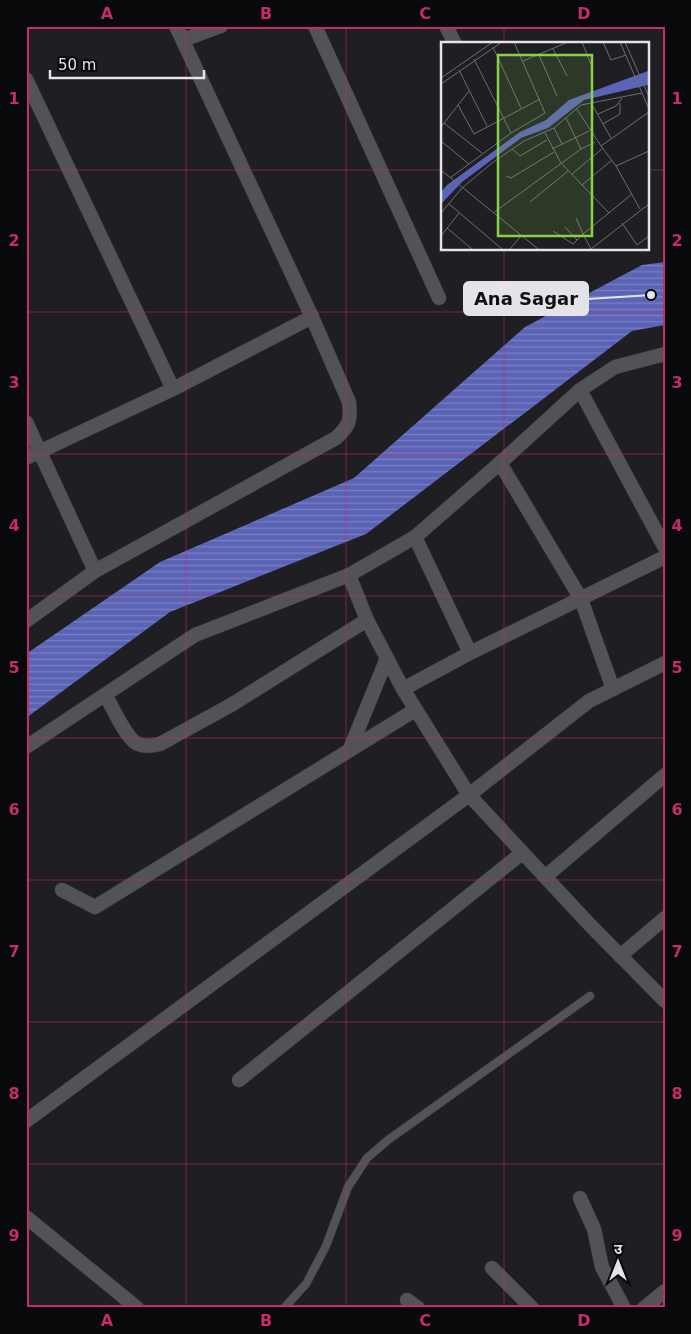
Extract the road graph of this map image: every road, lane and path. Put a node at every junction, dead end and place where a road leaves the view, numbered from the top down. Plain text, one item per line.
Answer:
1 (176, 26) edge
2 (221, 26) edge
3 (315, 26) edge
4 (446, 26) edge
5 (183, 40) junction
6 (453, 42) edge
7 (26, 79) edge
8 (439, 298) dead end
9 (312, 317) junction
10 (665, 354) edge
11 (173, 389) junction
12 (580, 390) junction
13 (26, 422) edge
14 (40, 450) junction
15 (26, 458) edge
16 (500, 463) junction
17 (415, 537) junction
18 (665, 548) edge
19 (665, 557) edge
20 (95, 571) junction
21 (349, 575) junction
22 (581, 599) junction
23 (367, 620) junction
24 (26, 621) edge
25 (470, 653) junction
26 (387, 658) junction
27 (665, 663) edge
28 (402, 689) junction
29 (613, 689) junction
30 (105, 695) junction
31 (415, 710) junction
32 (26, 747) edge
33 (350, 749) junction
34 (665, 775) edge
35 (469, 795) junction
36 (522, 853) junction
37 (545, 877) junction
38 (62, 890) dead end
39 (665, 918) edge
40 (620, 956) junction
41 (590, 996) dead end
42 (665, 1001) edge
43 (239, 1080) dead end
44 (26, 1121) edge
45 (580, 1198) dead end
46 (26, 1217) edge
47 (492, 1268) dead end
48 (665, 1291) edge
49 (137, 1308) edge
50 (284, 1308) edge
51 (532, 1308) edge
52 (624, 1308) edge
53 (644, 1308) edge

1 - 5 street
2 - 5 street
3 - 8 street
4 - 6 street
5 - 9 street
7 - 11 street
9 - 11 street
9 - 20 street
10 - 12 street
11 - 14 street
12 - 16 street
12 - 18 street
13 - 14 street
14 - 15 street
14 - 20 street
16 - 17 street
16 - 22 street
17 - 21 street
17 - 25 street
19 - 22 street
20 - 24 street
21 - 23 street
21 - 30 street
22 - 25 street
22 - 29 street
23 - 26 street
23 - 30 street
25 - 28 street
26 - 28 street
26 - 33 street
27 - 29 street
28 - 31 street
29 - 35 street
30 - 32 street
31 - 33 street
31 - 35 street
33 - 38 street
34 - 37 street
35 - 36 street
35 - 44 street
36 - 37 street
36 - 43 street
37 - 40 street
39 - 40 street
40 - 42 street
41 - 50 lane
45 - 52 street
46 - 49 street
47 - 51 street
48 - 53 street

